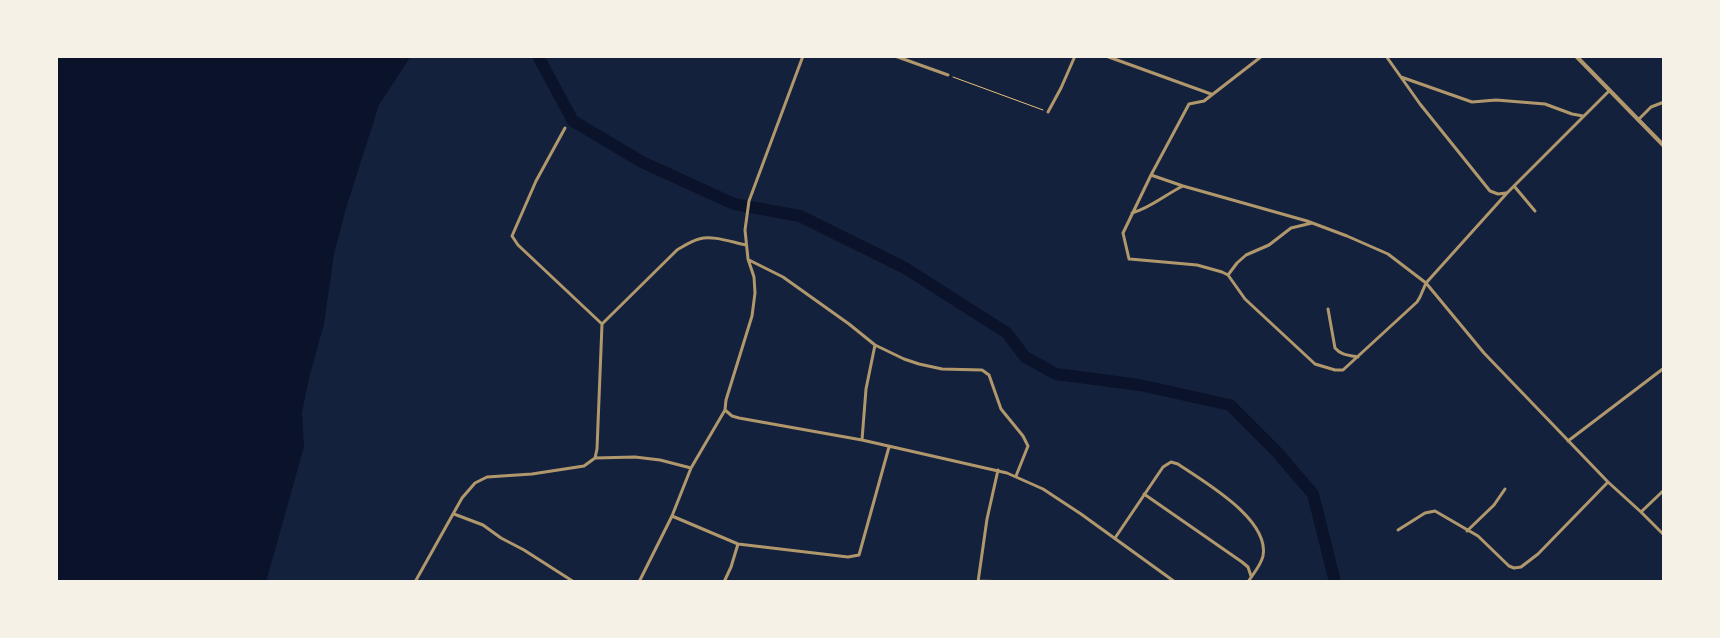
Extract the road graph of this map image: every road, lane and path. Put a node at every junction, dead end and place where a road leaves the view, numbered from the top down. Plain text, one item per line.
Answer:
1 (803, 56) edge
2 (895, 56) edge
3 (1074, 56) edge
4 (1106, 56) edge
5 (1262, 56) edge
6 (1386, 56) edge
7 (1576, 56) edge
8 (948, 75) joint
9 (1400, 77) junction
10 (1609, 91) junction
11 (1212, 94) junction
12 (1664, 102) edge
13 (1048, 112) joint
14 (1584, 116) junction
15 (1638, 120) junction
16 (564, 128) dead end
17 (1664, 146) edge
18 (1151, 175) junction
19 (1183, 186) junction
20 (1514, 186) junction
21 (1507, 193) junction
22 (1535, 211) dead end
23 (1132, 213) junction
24 (1312, 223) junction
25 (746, 245) junction
26 (748, 259) junction
27 (1228, 276) junction
28 (1426, 283) junction
29 (1328, 309) dead end
30 (602, 324) junction
31 (875, 345) junction
32 (1359, 357) junction
33 (1664, 368) edge
34 (725, 410) junction
35 (862, 440) junction
36 (1568, 441) junction
37 (889, 447) junction
38 (596, 458) junction
39 (691, 468) junction
40 (998, 470) junction
41 (1016, 476) junction
42 (1608, 482) junction
43 (1505, 489) dead end
44 (1664, 490) edge
45 (1144, 494) junction
46 (1642, 512) junction
47 (454, 514) junction
48 (672, 516) junction
49 (1398, 530) dead end
50 (1467, 531) junction
51 (1664, 535) edge
52 (1115, 538) junction
53 (738, 544) junction
54 (1251, 577) junction
55 (978, 581) edge
56 (416, 582) edge
57 (574, 582) edge
58 (639, 582) edge
59 (724, 582) edge
60 (1010, 582) edge
61 (1175, 582) edge
62 (1248, 582) edge

1 - 25 street
2 - 8 street
3 - 13 street
4 - 11 street
5 - 11 street
6 - 9 street
7 - 10 street
8 - 13 path
9 - 14 street
9 - 21 street
10 - 14 street
10 - 15 street
11 - 18 street
12 - 15 street
14 - 20 street
15 - 17 street
16 - 30 street
18 - 19 street
18 - 23 street
19 - 23 street
19 - 24 street
20 - 21 street
20 - 22 street
21 - 28 street
23 - 27 street
24 - 27 street
24 - 28 street
25 - 26 street
25 - 30 street
26 - 31 street
26 - 34 street
27 - 32 street
28 - 32 street
28 - 36 street
29 - 32 street
30 - 38 street
31 - 35 street
31 - 41 street
33 - 36 street
34 - 35 street
34 - 39 street
35 - 37 street
36 - 42 street
37 - 40 street
37 - 53 street
38 - 39 street
38 - 47 street
39 - 48 street
40 - 41 street
40 - 55 street
41 - 52 street
42 - 46 street
42 - 50 street
43 - 50 street
44 - 46 street
45 - 52 street
45 - 54 street
45 - 54 street
46 - 51 street
47 - 56 street
47 - 57 street
48 - 53 street
48 - 58 street
49 - 50 street
52 - 61 street
53 - 59 street
54 - 62 street
55 - 60 street

